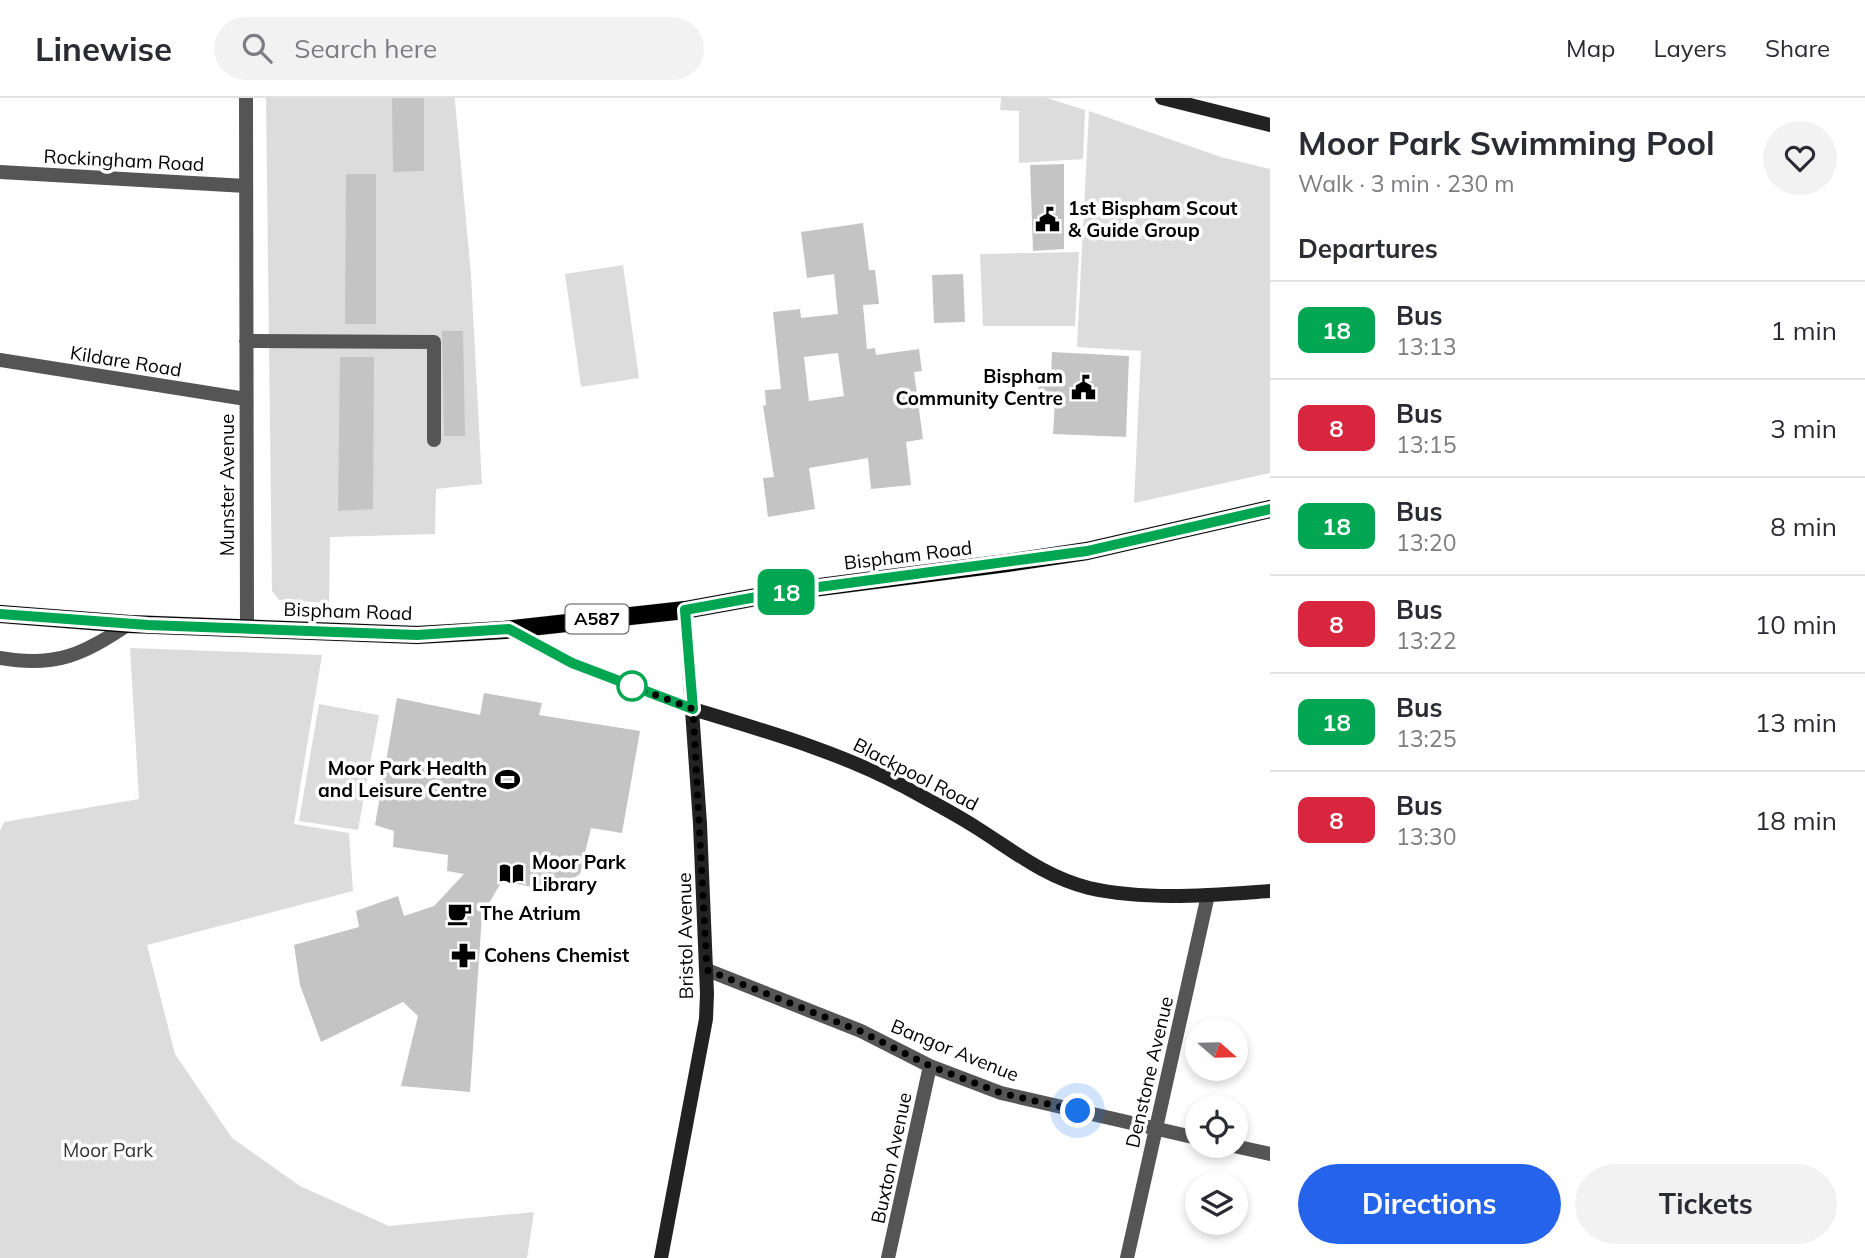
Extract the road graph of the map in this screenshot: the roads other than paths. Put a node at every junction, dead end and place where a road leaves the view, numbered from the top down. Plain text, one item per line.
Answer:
1 (246, 98) edge
2 (1163, 98) edge
3 (1270, 125) edge
4 (0, 172) edge
5 (246, 186) junction
6 (246, 341) junction
7 (0, 360) edge
8 (246, 399) junction
9 (434, 440) dead end
10 (1270, 509) edge
11 (685, 610) junction
12 (0, 614) edge
13 (129, 624) junction
14 (247, 628) junction
15 (509, 629) junction
16 (0, 658) edge
17 (693, 709) junction
18 (1270, 891) edge
19 (1209, 895) junction
20 (707, 970) junction
21 (930, 1066) junction
22 (1155, 1129) junction
23 (1185, 1135) edge
24 (1248, 1149) edge
25 (1270, 1154) edge
26 (661, 1258) edge
27 (888, 1258) edge
28 (1127, 1258) edge

1 - 5 street, Munster Avenue
2 - 3 street
4 - 5 street, Rockingham Road
5 - 6 street, Munster Avenue
6 - 8 street, Munster Avenue
6 - 9 street
7 - 8 street, Kildare Road
8 - 14 street, Munster Avenue
10 - 11 main road, Bispham Road / A587
11 - 15 main road, Bispham Road / A587
11 - 17 street, Bristol Avenue
12 - 13 main road, Bispham Road / A587
13 - 14 main road, Bispham Road / A587
13 - 16 street
14 - 15 main road, Bispham Road / A587
15 - 17 street, Blackpool Road
17 - 19 street, Blackpool Road
17 - 20 street, Bristol Avenue
18 - 19 street, Blackpool Road
19 - 22 street, Denstone Avenue
20 - 21 street, Bangor Avenue
20 - 26 street, Bristol Avenue
21 - 22 street, Bangor Avenue
21 - 27 street, Buxton Avenue
22 - 23 street, Bangor Avenue
22 - 28 street, Denstone Avenue
24 - 25 street

